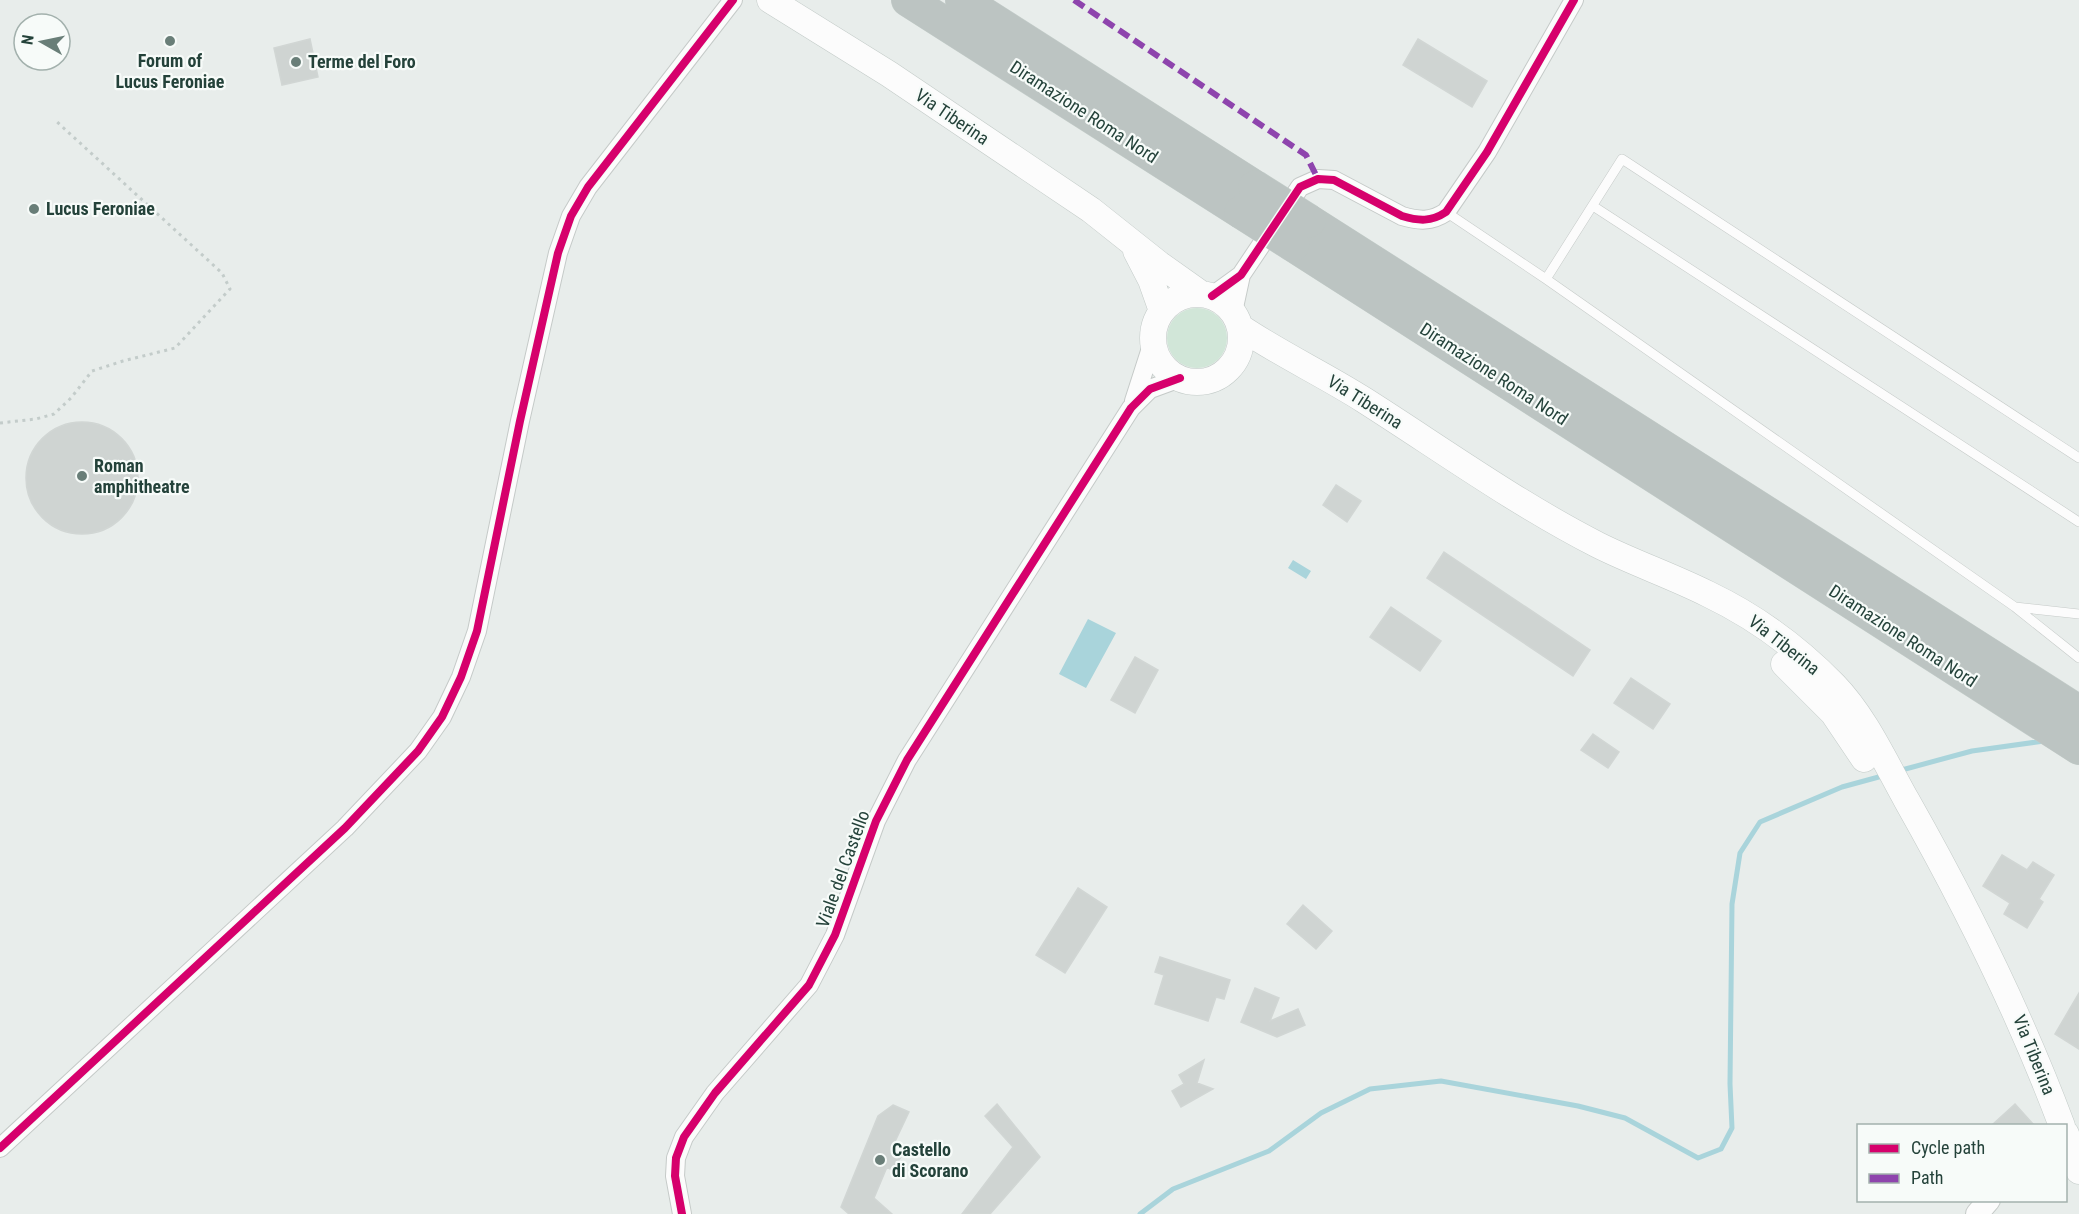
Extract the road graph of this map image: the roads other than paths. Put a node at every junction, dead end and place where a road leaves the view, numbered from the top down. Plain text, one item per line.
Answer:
1 (733, 0) edge
2 (770, 0) edge
3 (908, 0) edge
4 (962, 0) edge
5 (1574, 0) edge
6 (1248, 200) junction
7 (1593, 206) junction
8 (1446, 212) junction
9 (1301, 233) junction
10 (1130, 241) junction
11 (1242, 275) junction
12 (1546, 279) junction
13 (1206, 295) junction
14 (1162, 311) junction
15 (1236, 319) junction
16 (1153, 342) junction
17 (1299, 364) junction
18 (1226, 370) junction
19 (1180, 378) junction
20 (1131, 408) junction
21 (2079, 458) edge
22 (2079, 522) edge
23 (2015, 607) junction
24 (2079, 614) edge
25 (2079, 658) edge
26 (2079, 712) edge
27 (2079, 748) edge
28 (2061, 1124) edge
29 (2067, 1140) edge
30 (0, 1148) edge
31 (2079, 1171) edge
32 (1987, 1202) edge
33 (682, 1214) edge
34 (1977, 1214) edge

1 - 30 street
2 - 10 main road, Via Tiberina
3 - 6 highway, Diramazione Roma Nord
4 - 6 highway, Diramazione Roma Nord
5 - 8 street
6 - 9 highway, Diramazione Roma Nord, bridge
7 - 12 lane
7 - 21 lane
7 - 22 lane
8 - 11 street
8 - 12 lane
9 - 26 highway, Diramazione Roma Nord
9 - 27 highway, Diramazione Roma Nord
10 - 13 main road, Via Tiberina
10 - 14 main road
11 - 13 street
11 - 15 street
12 - 23 lane
13 - 14 main road
13 - 15 main road
14 - 16 main road
15 - 17 main road
15 - 18 main road
16 - 19 main road
16 - 20 street
17 - 18 main road
17 - 28 main road, Via Tiberina
18 - 19 main road
19 - 20 street
20 - 33 street, Viale del Castello
23 - 24 lane
23 - 25 lane
29 - 31 main road, Via Tiberina
32 - 34 street

